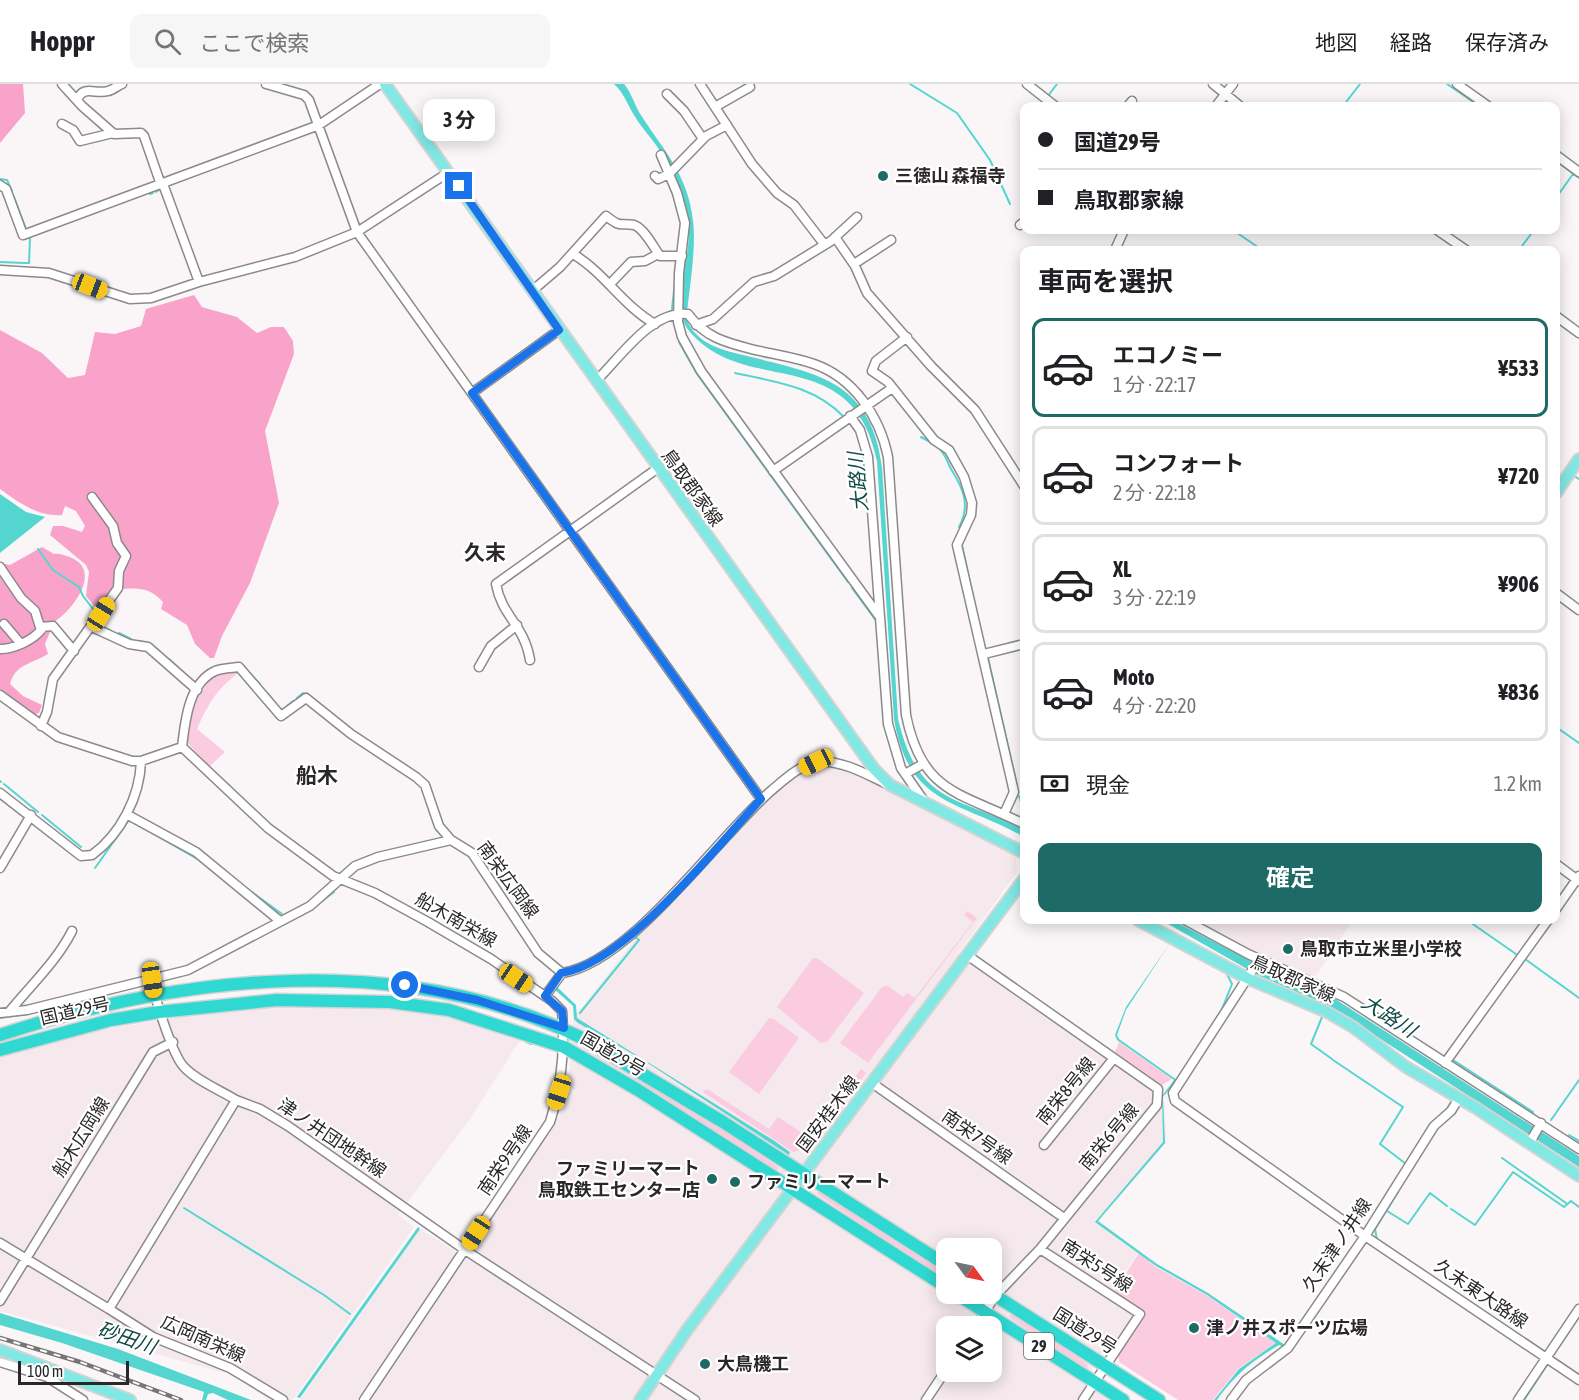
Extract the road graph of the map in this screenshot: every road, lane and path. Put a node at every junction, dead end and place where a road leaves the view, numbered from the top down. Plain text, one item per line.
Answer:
1 (62, 84) edge
2 (122, 84) edge
3 (266, 84) edge
4 (380, 84) edge
5 (385, 84) edge
6 (700, 84) edge
7 (1027, 84) edge
8 (1213, 84) edge
9 (1233, 84) edge
10 (1457, 84) edge
11 (750, 87) dead end
12 (667, 94) dead end
13 (1224, 95) junction
14 (77, 100) junction
15 (1050, 102) edge
16 (1219, 102) edge
17 (1234, 102) edge
18 (1482, 102) edge
19 (715, 107) junction
20 (62, 124) dead end
21 (319, 125) junction
22 (727, 125) junction
23 (113, 133) junction
24 (703, 139) junction
25 (661, 155) dead end
26 (1560, 158) edge
27 (449, 172) junction
28 (1579, 172) edge
29 (669, 174) junction
30 (655, 176) dead end
31 (162, 184) junction
32 (0, 185) edge
33 (857, 217) dead end
34 (357, 232) junction
35 (1443, 234) edge
36 (835, 237) junction
37 (891, 240) dead end
38 (824, 244) junction
39 (1460, 246) edge
40 (573, 254) junction
41 (658, 254) junction
42 (682, 256) junction
43 (854, 264) junction
44 (0, 270) edge
45 (199, 282) junction
46 (610, 284) junction
47 (532, 291) junction
48 (681, 313) junction
49 (1560, 319) edge
50 (655, 324) junction
51 (696, 325) junction
52 (559, 330) junction
53 (1579, 333) edge
54 (907, 337) junction
55 (596, 381) junction
56 (892, 388) junction
57 (472, 393) junction
58 (866, 404) junction
59 (851, 416) junction
60 (1579, 459) edge
61 (658, 468) junction
62 (773, 471) junction
63 (1020, 480) edge
64 (1560, 487) edge
65 (92, 497) dead end
66 (570, 531) junction
67 (0, 567) edge
68 (1560, 596) edge
69 (1579, 610) edge
70 (879, 616) junction
71 (4, 624) dead end
72 (517, 625) junction
73 (92, 627) junction
74 (42, 629) junction
75 (21, 644) junction
76 (1020, 645) edge
77 (0, 649) edge
78 (74, 651) junction
79 (984, 654) junction
80 (530, 660) dead end
81 (479, 667) dead end
82 (197, 690) junction
83 (0, 694) edge
84 (41, 726) junction
85 (182, 747) junction
86 (141, 761) junction
87 (923, 764) junction
88 (905, 774) junction
89 (890, 785) junction
90 (0, 793) edge
91 (761, 799) junction
92 (924, 801) junction
93 (1004, 814) junction
94 (30, 815) junction
95 (128, 815) junction
96 (1020, 822) edge
97 (451, 840) junction
98 (1020, 851) edge
99 (1560, 867) edge
100 (0, 868) edge
101 (342, 879) junction
102 (1578, 879) edge
103 (1020, 884) edge
104 (1560, 904) edge
105 (280, 921) junction
106 (1146, 924) edge
107 (1192, 924) edge
108 (1545, 924) edge
109 (72, 931) dead end
110 (968, 955) junction
111 (1259, 960) junction
112 (561, 973) junction
113 (1250, 977) junction
114 (152, 980) junction
115 (154, 995) junction
116 (545, 996) junction
117 (159, 1012) junction
118 (5, 1013) edge
119 (564, 1028) junction
120 (0, 1035) edge
121 (173, 1042) junction
122 (564, 1047) junction
123 (0, 1050) edge
124 (1114, 1058) junction
125 (1445, 1063) junction
126 (872, 1083) junction
127 (1459, 1098) junction
128 (236, 1100) junction
129 (1540, 1125) junction
130 (1529, 1143) junction
131 (1044, 1145) dead end
132 (1579, 1149) edge
133 (803, 1174) junction
134 (1579, 1176) edge
135 (793, 1188) junction
136 (1064, 1218) junction
137 (1365, 1236) junction
138 (0, 1243) edge
139 (1040, 1249) junction
140 (465, 1250) junction
141 (26, 1259) junction
142 (936, 1259) edge
143 (936, 1281) edge
144 (1002, 1285) edge
145 (1002, 1300) edge
146 (0, 1301) edge
147 (973, 1304) edge
148 (989, 1304) edge
149 (109, 1309) junction
150 (1579, 1309) edge
151 (986, 1312) junction
152 (983, 1316) edge
153 (0, 1350) edge
154 (1546, 1358) junction
155 (0, 1362) edge
156 (1107, 1366) junction
157 (48, 1372) junction
158 (656, 1375) junction
159 (1579, 1380) edge
160 (938, 1382) edge
161 (1095, 1382) junction
162 (83, 1400) edge
163 (130, 1400) edge
164 (283, 1400) edge
165 (364, 1400) edge
166 (640, 1400) edge
167 (695, 1400) edge
168 (926, 1400) edge
169 (1083, 1400) edge
170 (1124, 1400) edge
171 (1159, 1400) edge
172 (1231, 1400) edge
173 (1518, 1400) edge

1 - 14 street
2 - 14 street
3 - 21 street
4 - 21 street
5 - 27 main road, 鳥取郡家線
6 - 19 street
7 - 15 street
8 - 13 street
9 - 13 street
10 - 18 street
11 - 19 street
12 - 24 street
13 - 16 street
13 - 17 street
14 - 23 street
19 - 22 street
20 - 23 street
21 - 31 street
21 - 34 street
22 - 24 street
22 - 38 street
23 - 31 street
24 - 29 street
25 - 29 street
26 - 28 street
27 - 34 street
27 - 47 main road, 鳥取郡家線
29 - 30 street
29 - 42 street
31 - 32 street
31 - 45 street
33 - 36 street
34 - 45 street
34 - 57 street
35 - 39 street
36 - 38 street
36 - 43 street
37 - 43 street
38 - 51 street
40 - 41 street
40 - 46 street
40 - 47 street
41 - 42 street
41 - 46 street
42 - 48 street
43 - 54 street
44 - 45 street
46 - 50 street
47 - 52 main road, 鳥取郡家線
48 - 50 street
48 - 51 street
48 - 62 street
49 - 53 street
50 - 55 street
51 - 58 street
52 - 55 main road, 鳥取郡家線
52 - 57 street
54 - 56 street
54 - 63 street
55 - 61 main road, 鳥取郡家線
56 - 58 street
56 - 79 street
57 - 66 street
58 - 59 street
58 - 87 street
59 - 62 street
59 - 70 street
60 - 64 main road
61 - 66 street
61 - 89 main road, 鳥取郡家線
62 - 70 street
65 - 73 street
66 - 72 street
66 - 91 street
67 - 74 street
68 - 69 street
70 - 88 street
71 - 75 street
72 - 80 street
72 - 81 street
73 - 78 street
73 - 82 street
74 - 75 street
74 - 78 street
75 - 77 street
76 - 79 street
78 - 84 street
79 - 93 street
82 - 85 street
82 - 97 street
83 - 84 street
84 - 86 street
85 - 86 street
85 - 101 street, 船木南栄線
86 - 95 street
87 - 88 street
87 - 93 street
88 - 92 street
89 - 91 street
89 - 92 main road, 鳥取郡家線
90 - 94 street
91 - 112 street
92 - 98 main road, 鳥取郡家線
93 - 96 street
94 - 95 street
94 - 100 street
95 - 105 street
97 - 101 street, 南栄広岡線
97 - 112 street, 南栄広岡線
99 - 102 street
101 - 105 street, 南栄広岡線
101 - 116 street, 船木南栄線
102 - 104 street
103 - 110 main road, 国安桂木線
105 - 114 street, 南栄広岡線
106 - 113 main road, 鳥取郡家線
107 - 111 street
108 - 125 street
109 - 118 street
110 - 124 street, 南栄6号線
110 - 126 main road, 国安桂木線
111 - 113 street, 久末東大路線
111 - 125 street
112 - 116 street
113 - 127 main road, 鳥取郡家線
113 - 137 street, 久末東大路線
114 - 115 street, 津ノ井団地幹線
114 - 118 street, 南栄広岡線
115 - 117 street, 津ノ井団地幹線
115 - 119 highway, 国道29号
115 - 120 highway, 国道29号
116 - 119 street, 船木南栄線
117 - 121 street, 津ノ井団地幹線
117 - 122 highway, 国道29号
117 - 123 highway, 国道29号
119 - 122 street, 南栄9号線
119 - 133 highway, 国道29号
121 - 128 street, 津ノ井団地幹線
121 - 141 street, 船木広岡線
122 - 135 highway, 国道29号
122 - 140 street, 南栄9号線
124 - 131 street, 南栄8号線
124 - 136 street, 南栄6号線
125 - 129 street
126 - 133 main road, 国安桂木線
126 - 136 street, 南栄7号線
127 - 130 main road, 鳥取郡家線
127 - 137 street, 久末津ノ井線
128 - 140 street, 津ノ井団地幹線
128 - 149 street
129 - 130 street
129 - 132 street
130 - 134 main road, 鳥取郡家線
133 - 135 main road, 国安桂木線
133 - 142 highway, 国道29号
135 - 143 highway, 国道29号
135 - 158 main road, 国安桂木線
136 - 139 street, 南栄6号線
137 - 154 street, 久末東大路線
137 - 172 street, 久末津ノ井線
138 - 141 street
139 - 144 street, 南栄6号線
139 - 156 street, 南栄5号線
140 - 158 street, 津ノ井団地幹線
140 - 165 street, 南栄9号線
141 - 146 street, 船木広岡線
141 - 149 street
145 - 156 highway, 国道29号 / 29
147 - 151 highway, 国道29号 / 29
148 - 151 street, 南栄6号線
149 - 164 street, 広岡南栄線
150 - 154 street
151 - 152 street, 南栄6号線
151 - 161 highway, 国道29号 / 29
153 - 157 main road
154 - 159 street, 久末東大路線
154 - 173 street
155 - 157 street
156 - 161 street, 南栄5号線
156 - 171 highway, 国道29号 / 29
157 - 162 street
157 - 163 main road
158 - 166 main road, 国安桂木線
158 - 167 street, 津ノ井団地幹線
160 - 168 street
161 - 169 street, 南栄5号線
161 - 170 highway, 国道29号 / 29

